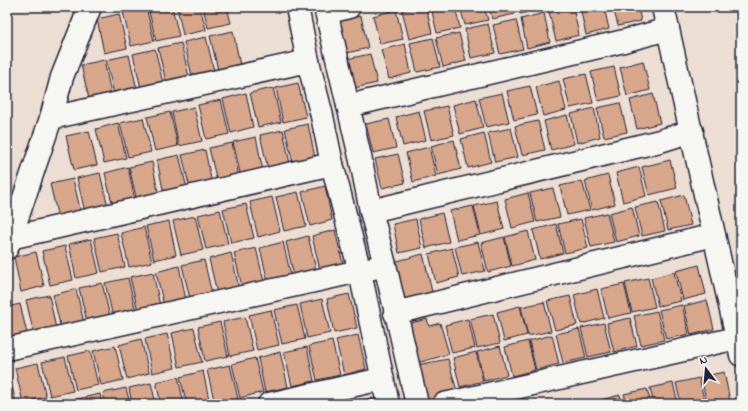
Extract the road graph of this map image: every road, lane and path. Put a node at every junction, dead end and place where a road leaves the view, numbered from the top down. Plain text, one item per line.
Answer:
1 (90, 7) edge
2 (297, 7) edge
3 (349, 7) edge
4 (663, 7) edge
5 (326, 10) edge
6 (668, 29) junction
7 (308, 61) junction
8 (348, 106) junction
9 (51, 118) junction
10 (692, 131) junction
11 (332, 164) junction
12 (371, 211) junction
13 (714, 235) junction
14 (9, 243) edge
15 (385, 265) junction
16 (360, 272) junction
17 (395, 313) junction
18 (739, 346) edge
19 (7, 349) edge
20 (382, 379) junction
21 (269, 404) edge
22 (388, 404) edge
23 (417, 404) edge
24 (444, 404) edge

1 - 9 street
2 - 7 street
3 - 5 street
4 - 6 street
5 - 8 street
6 - 8 street
6 - 10 street
7 - 9 street
7 - 11 street
8 - 12 street
9 - 14 street
10 - 12 street
10 - 13 street
11 - 14 street
11 - 16 street
12 - 15 street
13 - 17 street
13 - 18 street
15 - 16 street
15 - 17 street
16 - 19 street
16 - 20 street
17 - 23 street
18 - 24 street
20 - 21 street
20 - 22 street

